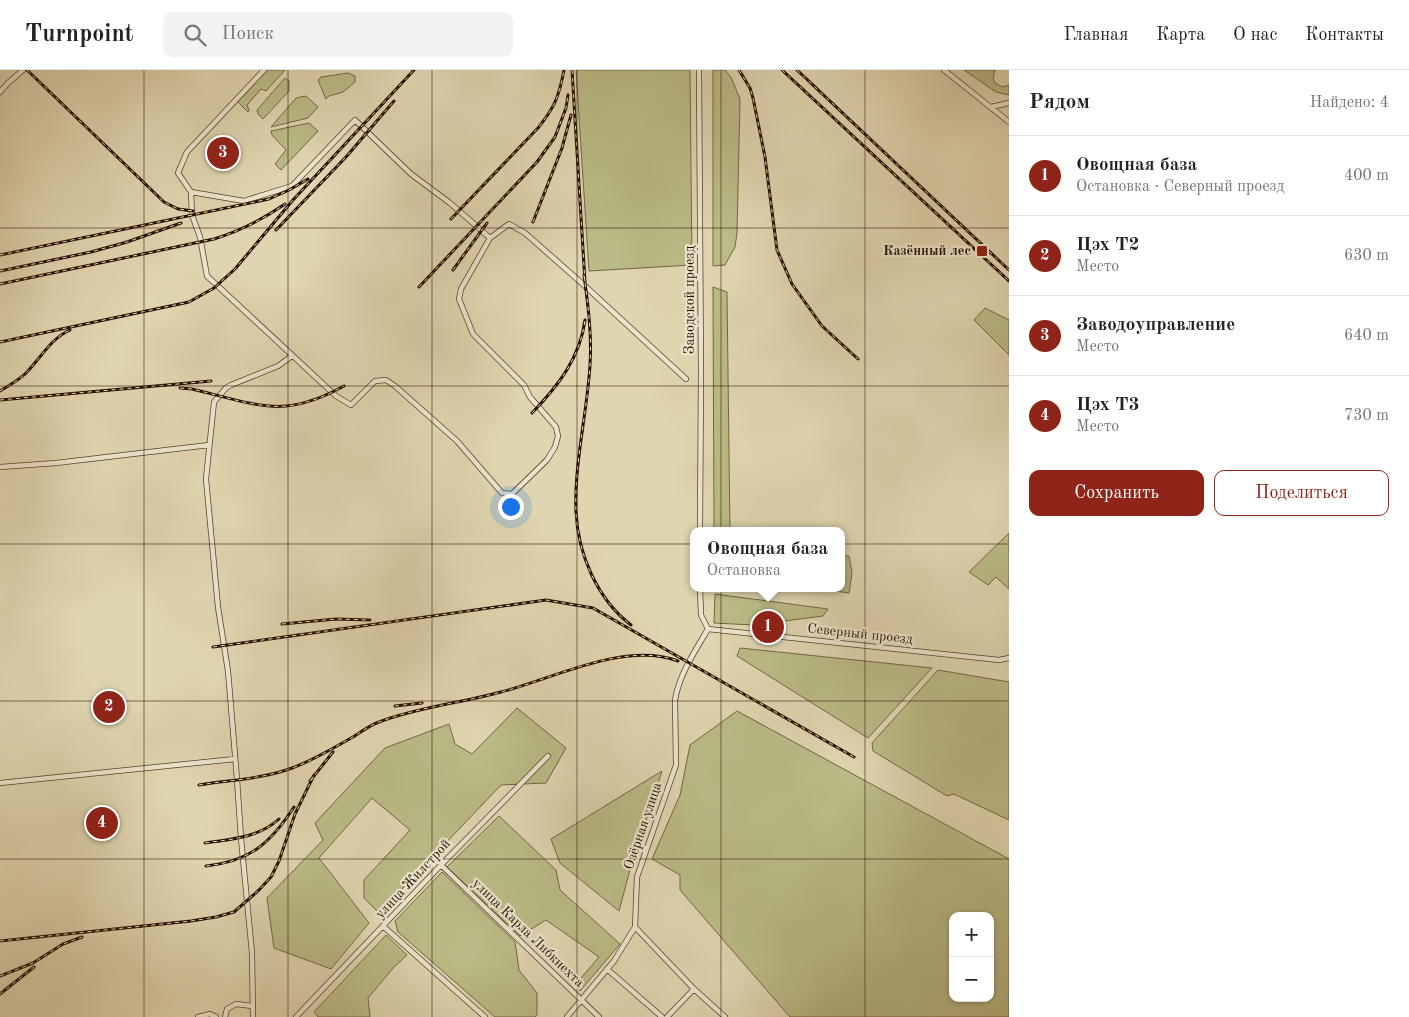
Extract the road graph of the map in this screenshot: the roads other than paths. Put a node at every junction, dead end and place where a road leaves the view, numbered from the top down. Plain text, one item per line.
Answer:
1 (23, 70) edge
2 (264, 70) edge
3 (699, 70) edge
4 (944, 70) edge
5 (0, 92) edge
6 (1009, 102) edge
7 (991, 107) junction
8 (1009, 122) edge
9 (191, 192) junction
10 (490, 238) junction
11 (292, 356) junction
12 (686, 379) dead end
13 (210, 445) junction
14 (0, 467) edge
15 (700, 527) edge
16 (700, 592) edge
17 (708, 629) junction
18 (1009, 658) edge
19 (548, 756) dead end
20 (236, 759) junction
21 (0, 783) edge
22 (441, 865) junction
23 (384, 927) junction
24 (635, 927) junction
25 (607, 969) junction
26 (694, 989) junction
27 (582, 1001) junction
28 (252, 1006) junction
29 (198, 1017) edge
30 (216, 1017) edge
31 (225, 1017) edge
32 (253, 1017) edge
33 (296, 1017) edge
34 (485, 1017) edge
35 (567, 1017) edge
36 (600, 1017) edge
37 (662, 1017) edge
38 (667, 1017) edge
39 (725, 1017) edge

1 - 5 street
2 - 9 street
3 - 15 street, Заводской проезд
4 - 7 street
6 - 7 street
7 - 8 street
9 - 10 street
9 - 11 street
10 - 11 street
10 - 12 street
11 - 13 street
13 - 14 street
13 - 20 street
16 - 17 street
17 - 18 street, Северный проезд
17 - 24 street, Озёрная улица
19 - 22 street, улица Жилстрой
20 - 21 street
20 - 28 street
22 - 23 street, улица Жилстрой
22 - 27 street, улица Карла Либкнехта
23 - 33 street, улица Жилстрой
23 - 34 street
24 - 25 street, Озёрная улица
24 - 26 street
25 - 27 street, Озёрная улица
25 - 37 street
26 - 38 street
26 - 39 street
27 - 35 street, Озёрная улица
27 - 36 street, улица Карла Либкнехта
28 - 31 street
28 - 32 street
29 - 30 street

